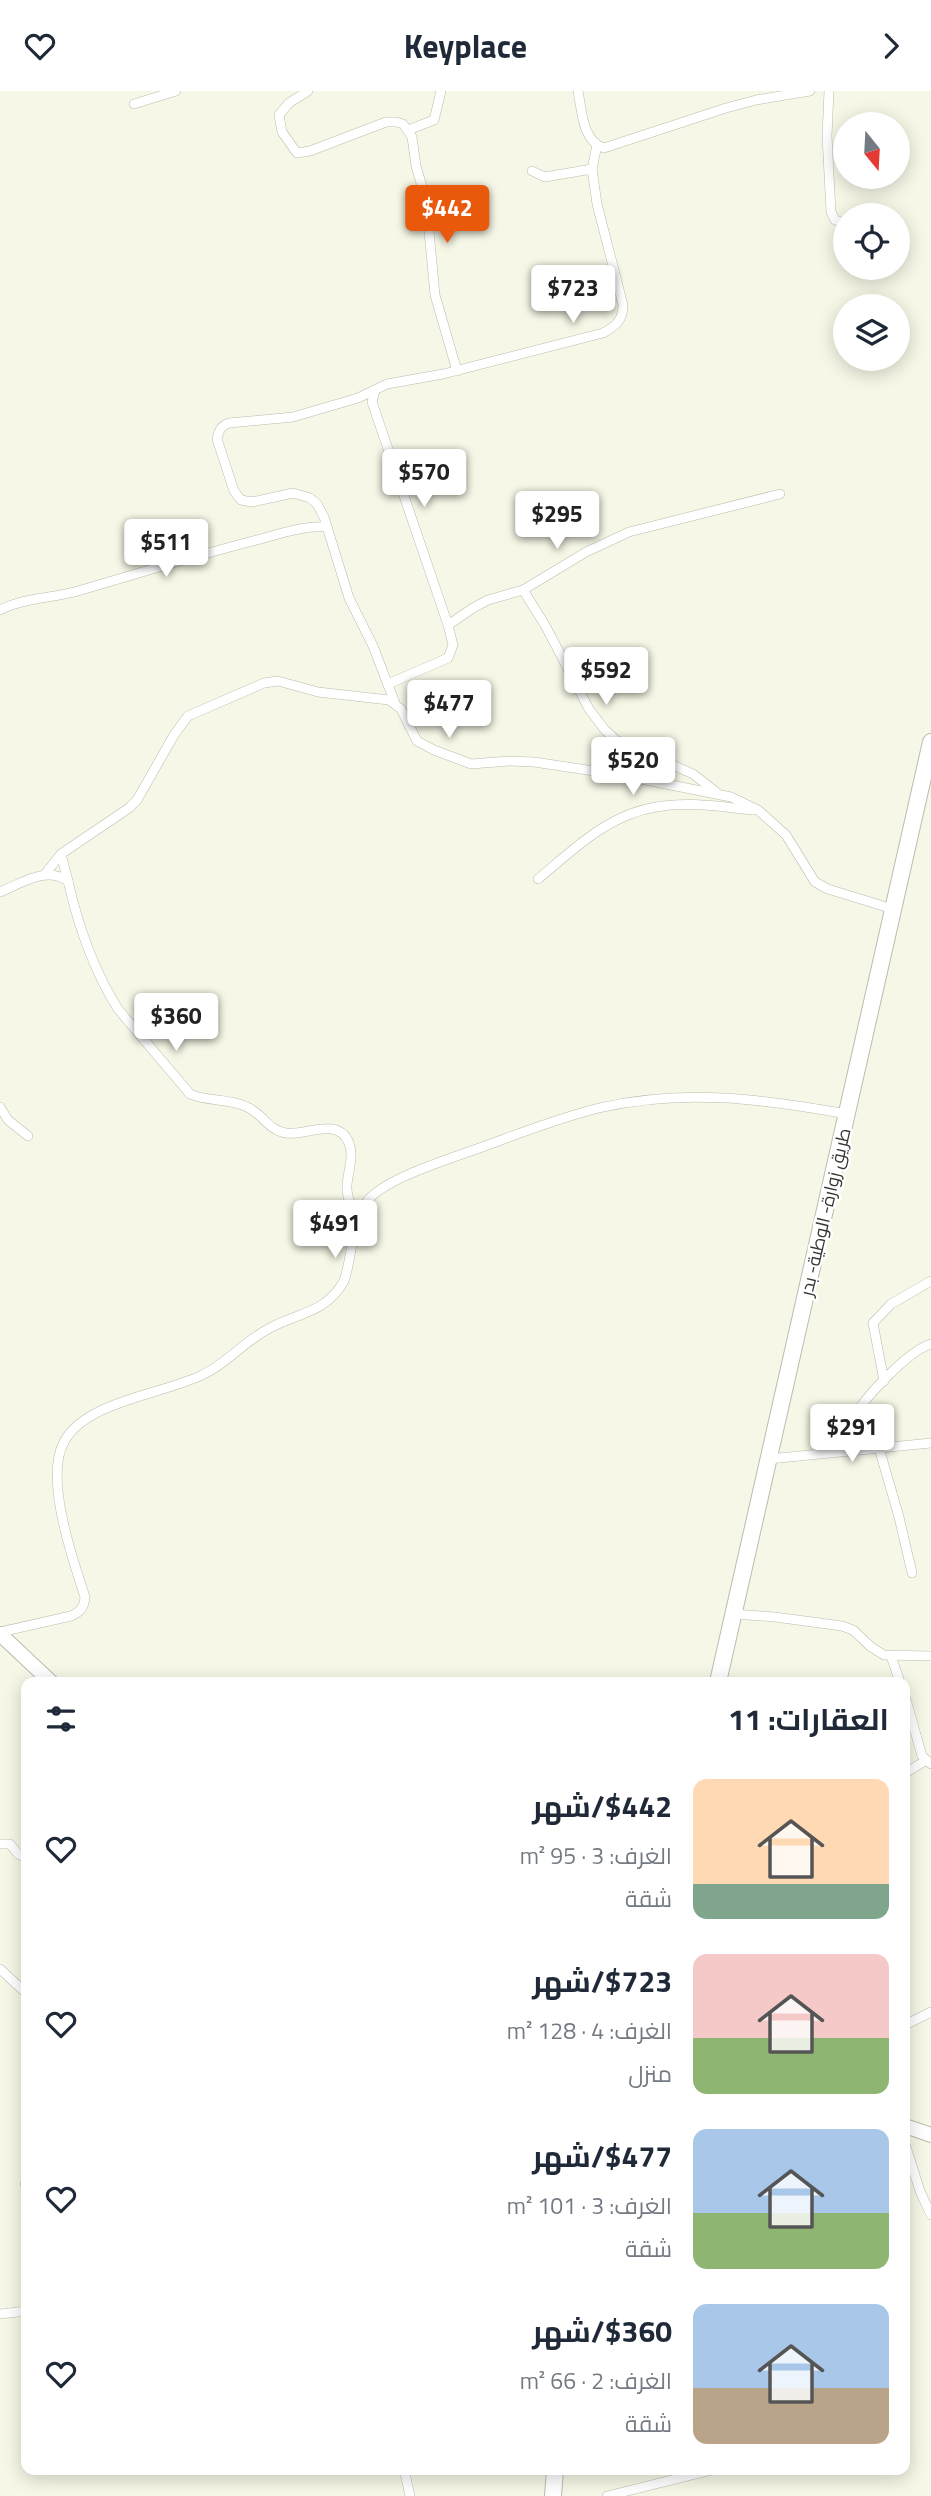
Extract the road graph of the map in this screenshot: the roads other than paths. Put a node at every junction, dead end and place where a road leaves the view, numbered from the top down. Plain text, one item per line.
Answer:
1 (176, 91) edge
2 (308, 91) edge
3 (441, 91) edge
4 (578, 91) edge
5 (810, 91) edge
6 (829, 91) edge
7 (134, 104) dead end
8 (408, 130) junction
9 (597, 145) junction
10 (592, 170) junction
11 (532, 171) dead end
12 (833, 216) edge
13 (457, 371) junction
14 (375, 390) junction
15 (358, 398) junction
16 (372, 402) junction
17 (780, 494) dead end
18 (327, 527) junction
19 (523, 590) junction
20 (0, 610) edge
21 (448, 625) junction
22 (387, 684) junction
23 (395, 703) junction
24 (931, 742) edge
25 (717, 793) junction
26 (758, 810) junction
27 (61, 854) junction
28 (45, 874) junction
29 (538, 879) dead end
30 (68, 881) junction
31 (0, 892) edge
32 (893, 909) junction
33 (0, 1107) edge
34 (847, 1115) junction
35 (28, 1136) dead end
36 (358, 1221) junction
37 (931, 1280) edge
38 (931, 1344) edge
39 (884, 1381) junction
40 (931, 1443) edge
41 (879, 1448) junction
42 (848, 1449) junction
43 (769, 1459) junction
44 (912, 1573) dead end
45 (734, 1614) junction
46 (0, 1633) edge
47 (891, 1656) junction
48 (931, 1656) edge
49 (46, 1677) edge
50 (719, 1677) edge
51 (898, 1677) edge
52 (910, 1711) edge
53 (928, 1763) edge
54 (910, 1771) edge
55 (0, 1844) edge
56 (21, 1855) edge
57 (0, 1969) edge
58 (21, 1988) edge
59 (931, 2012) edge
60 (910, 2022) edge
61 (910, 2128) edge
62 (931, 2135) edge
63 (910, 2178) edge
64 (931, 2215) edge
65 (21, 2312) edge
66 (0, 2314) edge
67 (405, 2475) edge
68 (555, 2475) edge
69 (692, 2475) edge
70 (410, 2496) edge
71 (553, 2496) edge
72 (607, 2496) edge

1 - 7 street
2 - 8 street
3 - 8 street
4 - 9 street
5 - 9 street
6 - 12 street
8 - 13 street
9 - 10 street
10 - 11 street
10 - 13 street
13 - 14 street
14 - 15 street
14 - 16 street
15 - 16 street
15 - 18 street
16 - 21 street
17 - 19 street
18 - 20 street
18 - 22 street
19 - 21 street
19 - 25 street
21 - 22 street
22 - 23 street
23 - 25 street
23 - 27 street
24 - 32 highway, طريق زوارة- الوطية- بدر
25 - 26 street
26 - 29 street
26 - 32 street
27 - 28 street
27 - 30 street
28 - 30 street
28 - 31 street
30 - 36 street
32 - 34 highway, طريق زوارة- الوطية- بدر
33 - 35 street
34 - 36 street
34 - 43 highway, طريق زوارة- الوطية- بدر
36 - 46 street
37 - 39 street
38 - 39 street
39 - 42 street
40 - 41 street
41 - 42 street
41 - 44 street
42 - 43 street
43 - 45 highway, طريق زوارة- الوطية- بدر
45 - 47 street
45 - 50 highway, طريق زوارة- الوطية- بدر
46 - 49 main road
47 - 48 street
47 - 51 street
52 - 53 street
53 - 54 street
55 - 56 street
57 - 58 street
59 - 60 street
61 - 62 main road
63 - 64 street
65 - 66 street
67 - 70 street
68 - 71 highway
69 - 72 street

